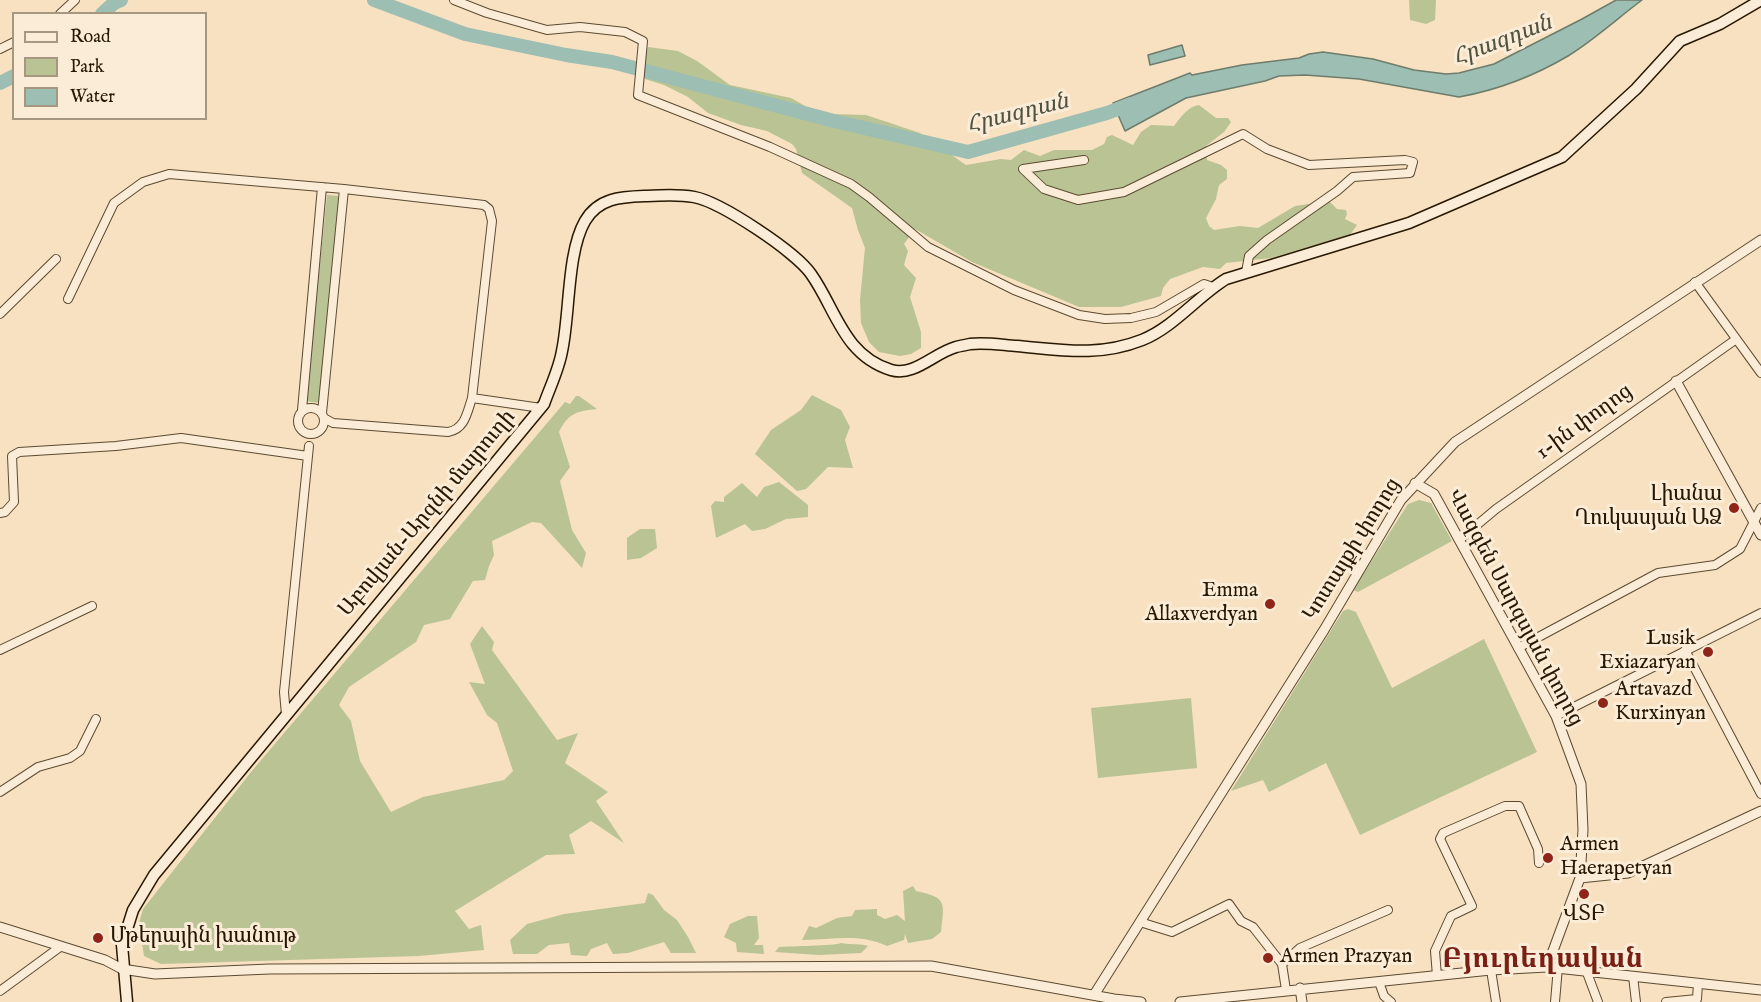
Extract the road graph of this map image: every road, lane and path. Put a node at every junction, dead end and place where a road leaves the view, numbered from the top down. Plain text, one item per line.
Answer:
1 (75, 0) edge
2 (454, 0) edge
3 (1761, 0) edge
4 (62, 12) edge
5 (1084, 160) dead end
6 (322, 187) junction
7 (344, 189) junction
8 (1761, 240) edge
9 (56, 259) dead end
10 (1246, 272) junction
11 (1695, 282) junction
12 (1213, 287) junction
13 (68, 299) dead end
14 (0, 314) edge
15 (1735, 340) junction
16 (1761, 374) edge
17 (1676, 381) junction
18 (472, 398) junction
19 (541, 408) junction
20 (302, 410) junction
21 (323, 419) junction
22 (309, 446) dead end
23 (308, 456) junction
24 (1415, 483) junction
25 (1761, 508) edge
26 (0, 513) edge
27 (1754, 522) junction
28 (1761, 535) edge
29 (1459, 540) junction
30 (92, 606) dead end
31 (1761, 613) edge
32 (1518, 648) junction
33 (0, 650) edge
34 (1685, 650) junction
35 (286, 715) junction
36 (1556, 716) junction
37 (96, 719) dead end
38 (0, 792) edge
39 (1761, 794) edge
40 (1761, 811) edge
41 (1539, 863) dead end
42 (1580, 878) junction
43 (1388, 910) dead end
44 (1140, 922) junction
45 (0, 927) edge
46 (60, 947) junction
47 (1281, 964) junction
48 (1547, 967) junction
49 (1558, 967) junction
50 (122, 969) junction
51 (1491, 970) junction
52 (1586, 970) junction
53 (1437, 976) junction
54 (1633, 976) junction
55 (1379, 981) junction
56 (1698, 983) junction
57 (1300, 988) junction
58 (1286, 990) junction
59 (1761, 990) edge
60 (0, 991) edge
61 (1094, 995) junction
62 (1691, 1001) edge
63 (127, 1002) edge
64 (1141, 1002) edge
65 (1180, 1002) edge
66 (1302, 1002) edge
67 (1391, 1002) edge
68 (1496, 1002) edge
69 (1554, 1002) edge
70 (1598, 1002) edge
71 (1636, 1002) edge
72 (1666, 1002) edge

1 - 4 street
2 - 12 street
3 - 10 main road, Աբովյան-Արզնի մայրուղի
5 - 10 street
6 - 7 street
6 - 13 street
6 - 20 street
7 - 18 street
7 - 21 street
8 - 11 street, Կոտայքի փողոց
9 - 14 street
10 - 12 main road, Աբովյան-Արզնի մայրուղի
11 - 15 street
11 - 24 street, Կոտայքի փողոց
12 - 19 main road, Աբովյան-Արզնի մայրուղի
15 - 16 street
15 - 17 street, 1-ին փողոց
17 - 27 street
17 - 29 street, 1-ին փողոց
18 - 19 street
18 - 21 street
19 - 35 main road, Աբովյան-Արզնի մայրուղի
20 - 21 street
20 - 21 street
22 - 23 street
23 - 26 street
23 - 35 street
24 - 29 street, Վազգեն Սարգսյան փողոց
24 - 44 street, Կոտայքի փողոց
25 - 27 street
27 - 28 street
27 - 32 street
29 - 32 street, Վազգեն Սարգսյան փողոց
30 - 33 street
31 - 34 street
32 - 36 street, Վազգեն Սարգսյան փողոց
34 - 36 street
34 - 39 street
35 - 50 main road, Աբովյան-Արզնի մայրուղի
36 - 42 street, Վազգեն Սարգսյան փողոց
37 - 38 street
40 - 42 street
41 - 53 street
42 - 48 street, Վազգեն Սարգսյան փողոց
43 - 47 street
44 - 47 street
44 - 61 street, Կոտայքի փողոց
45 - 46 street
46 - 50 street
46 - 60 street
47 - 58 street
48 - 49 street
48 - 51 street
49 - 52 street
49 - 69 street
50 - 61 street
50 - 63 main road, Աբովյան-Արզնի մայրուղի
51 - 53 street
51 - 68 street
52 - 54 street
52 - 70 street
53 - 55 street
54 - 56 street
54 - 71 street
55 - 57 street
55 - 67 street
56 - 59 street
56 - 62 street
57 - 58 street
57 - 66 street
58 - 65 street
61 - 64 street
62 - 72 street

